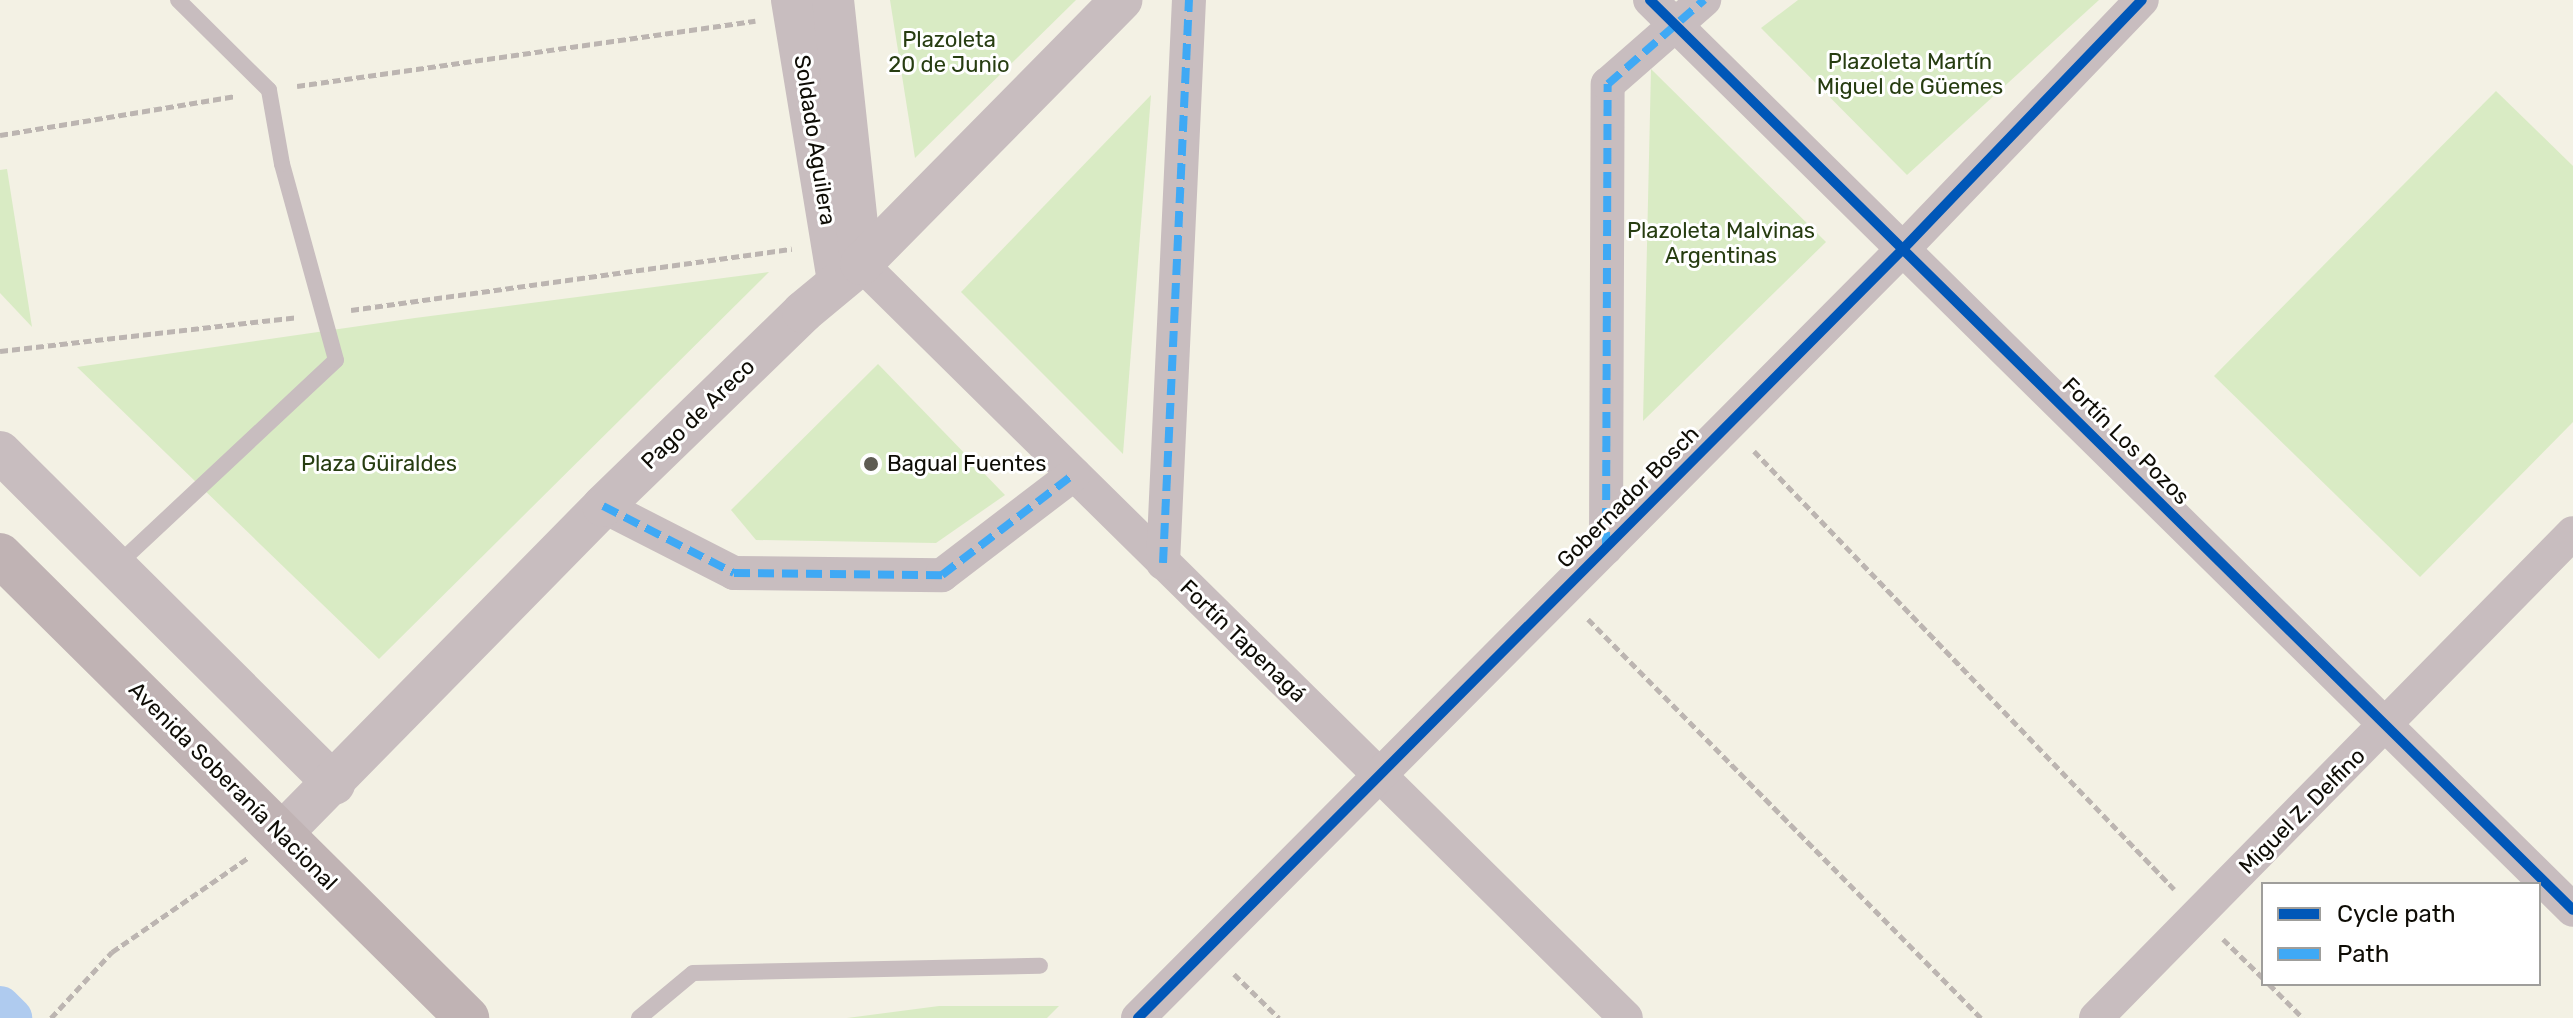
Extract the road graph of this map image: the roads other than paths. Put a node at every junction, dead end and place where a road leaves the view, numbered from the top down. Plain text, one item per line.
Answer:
1 (178, 0) edge
2 (1121, 0) edge
3 (1189, 0) edge
4 (1650, 0) edge
5 (1704, 0) edge
6 (2142, 0) edge
7 (807, 5) edge
8 (1674, 24) junction
9 (1903, 249) junction
10 (844, 263) junction
11 (0, 452) edge
12 (1074, 474) junction
13 (603, 506) junction
14 (2573, 533) edge
15 (1606, 548) junction
16 (0, 555) edge
17 (1163, 563) junction
18 (115, 567) junction
19 (2387, 726) junction
20 (1380, 775) junction
21 (334, 784) junction
22 (281, 834) junction
23 (2573, 910) edge
24 (1040, 966) dead end
25 (467, 1018) edge
26 (639, 1018) edge
27 (1138, 1018) edge
28 (1626, 1018) edge
29 (2096, 1018) edge

1 - 18 lane
2 - 10 street, Pago de Areco
3 - 17 street
4 - 8 street, Fortín Los Pozos
5 - 8 street
6 - 9 street, Gobernador Bosch
7 - 10 street, Soldado Aguilera
8 - 9 street, Fortín Los Pozos
8 - 15 street
9 - 15 street, Gobernador Bosch
9 - 19 street, Fortín Los Pozos
10 - 12 street, Fortín Tapenagá
10 - 13 street, Pago de Areco
11 - 18 street
12 - 13 street
12 - 17 street, Fortín Tapenagá
13 - 21 street, Pago de Areco
14 - 19 street, Miguel Z. Delfino
15 - 20 street, Gobernador Bosch
16 - 22 main road, Avenida Soberanía Nacional
17 - 20 street, Fortín Tapenagá
18 - 21 street
19 - 23 street, Fortín Los Pozos
19 - 29 street, Miguel Z. Delfino
20 - 27 street, Gobernador Bosch
20 - 28 street, Fortín Tapenagá
21 - 22 street, Pago de Areco
22 - 25 main road, Avenida Soberanía Nacional
24 - 26 lane

